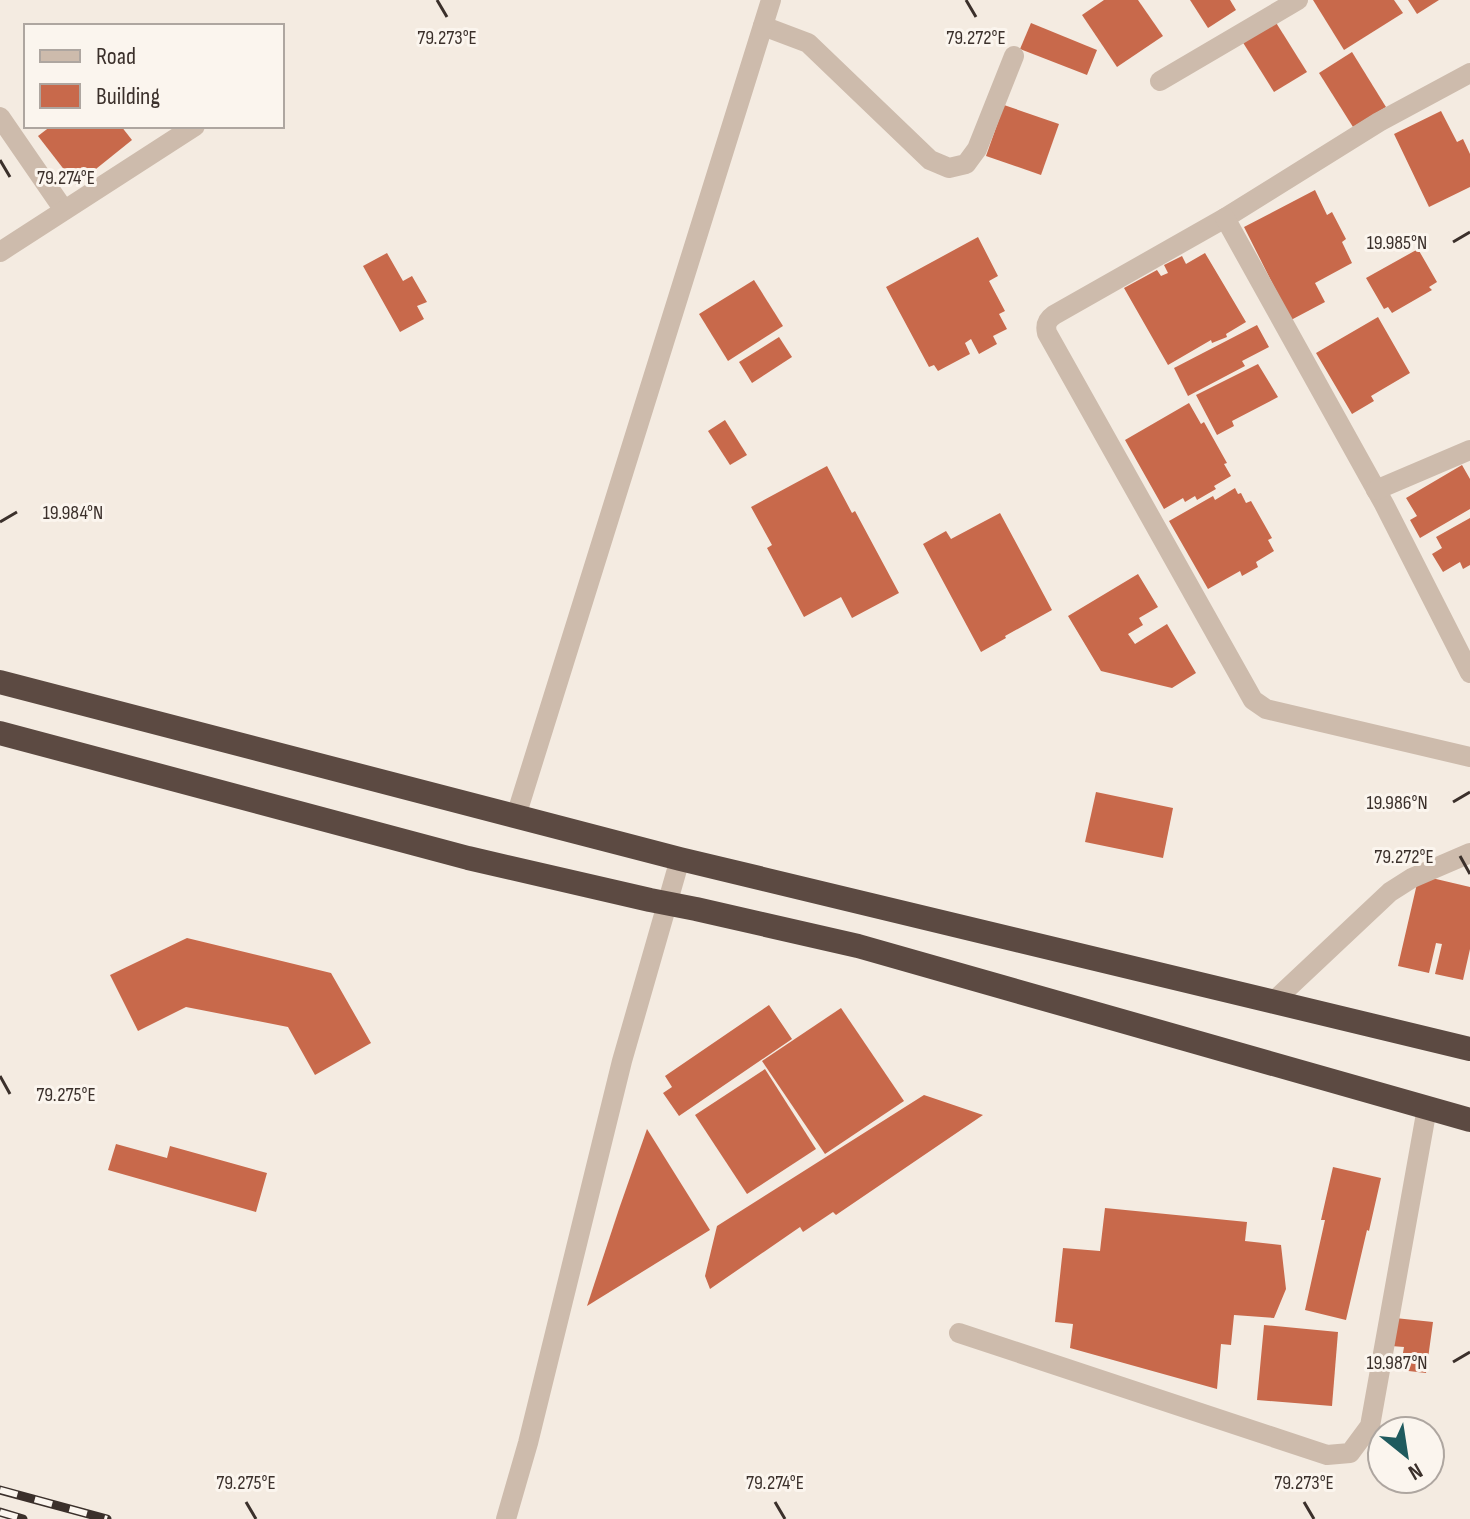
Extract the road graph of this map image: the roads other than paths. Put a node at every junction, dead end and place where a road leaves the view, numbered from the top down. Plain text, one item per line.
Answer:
1 (771, 0) edge
2 (1298, 0) edge
3 (763, 26) junction
4 (1014, 56) dead end
5 (1470, 73) edge
6 (1160, 81) dead end
7 (0, 117) edge
8 (192, 128) edge
9 (64, 210) junction
10 (1225, 218) junction
11 (0, 252) edge
12 (1470, 450) edge
13 (1376, 490) junction
14 (1470, 673) edge
15 (0, 682) edge
16 (0, 733) edge
17 (1470, 757) edge
18 (516, 816) junction
19 (1470, 853) edge
20 (680, 859) junction
21 (667, 903) junction
22 (1273, 1002) junction
23 (1470, 1049) edge
24 (1427, 1108) junction
25 (1470, 1120) edge
26 (959, 1333) dead end
27 (506, 1519) edge

1 - 3 street
2 - 6 street
3 - 4 street
3 - 18 street
5 - 10 street
7 - 9 street
8 - 9 street
9 - 11 street
10 - 13 street
10 - 17 street
12 - 13 street
13 - 14 street
15 - 18 highway
16 - 21 highway
18 - 20 highway
19 - 22 street
20 - 21 street
20 - 22 highway
21 - 24 highway
21 - 27 street
22 - 23 highway
24 - 25 highway
24 - 26 street

